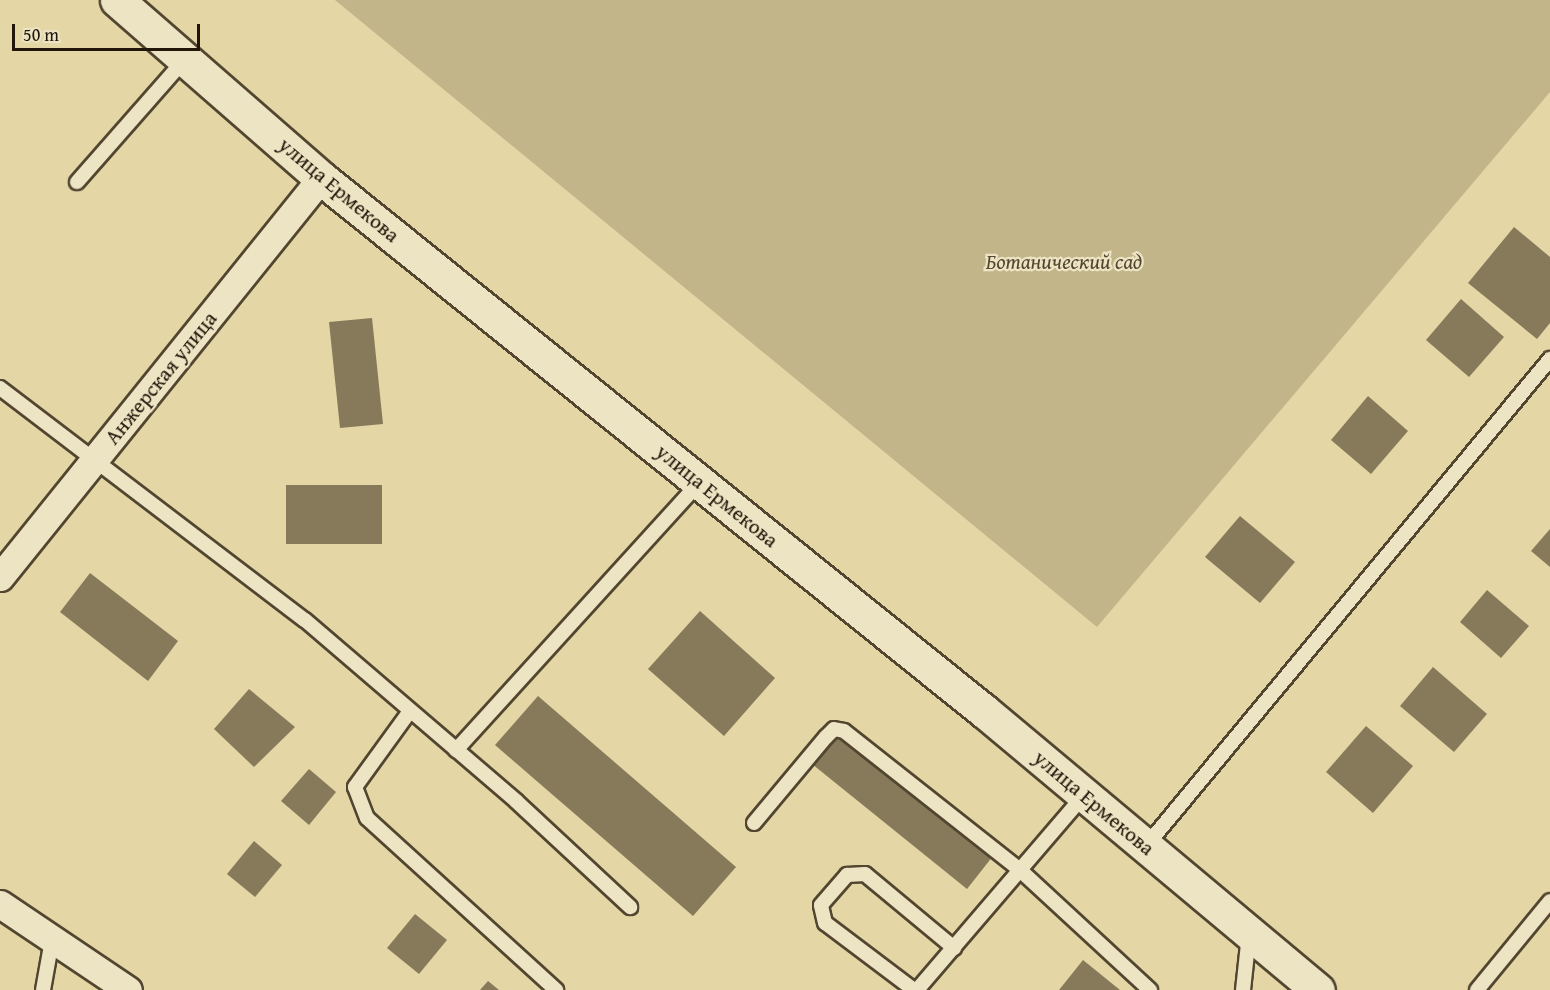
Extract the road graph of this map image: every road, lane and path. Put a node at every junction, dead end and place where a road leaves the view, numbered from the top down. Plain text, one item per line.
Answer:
1 (117, 0) edge
2 (185, 59) junction
3 (321, 178) junction
4 (77, 182) dead end
5 (1550, 359) edge
6 (0, 388) edge
7 (96, 460) junction
8 (700, 482) junction
9 (0, 577) edge
10 (410, 711) junction
11 (456, 750) junction
12 (1084, 795) junction
13 (754, 823) dead end
14 (1146, 846) junction
15 (1020, 870) junction
16 (1550, 901) edge
17 (0, 904) edge
18 (630, 907) dead end
19 (1249, 933) junction
20 (52, 940) junction
21 (954, 948) junction
22 (43, 990) edge
23 (128, 990) edge
24 (556, 990) edge
25 (915, 990) edge
26 (1149, 990) edge
27 (1243, 990) edge
28 (1318, 990) edge
29 (1477, 990) edge

1 - 2 main road, улица Ермекова
2 - 3 main road, улица Ермекова
2 - 4 lane
3 - 7 street, Анжерская улица
3 - 8 main road, улица Ермекова
5 - 14 lane
6 - 7 lane
7 - 9 street, Анжерская улица
7 - 10 lane
8 - 11 lane
8 - 12 main road, улица Ермекова
10 - 11 lane
10 - 24 lane
11 - 18 lane
12 - 14 main road, улица Ермекова
12 - 15 lane
13 - 15 lane
14 - 19 main road, улица Ермекова
15 - 21 lane
15 - 26 lane
16 - 29 lane
17 - 20 street
19 - 27 lane
19 - 28 main road, улица Ермекова
20 - 22 lane
20 - 23 street
21 - 25 lane
21 - 25 lane

